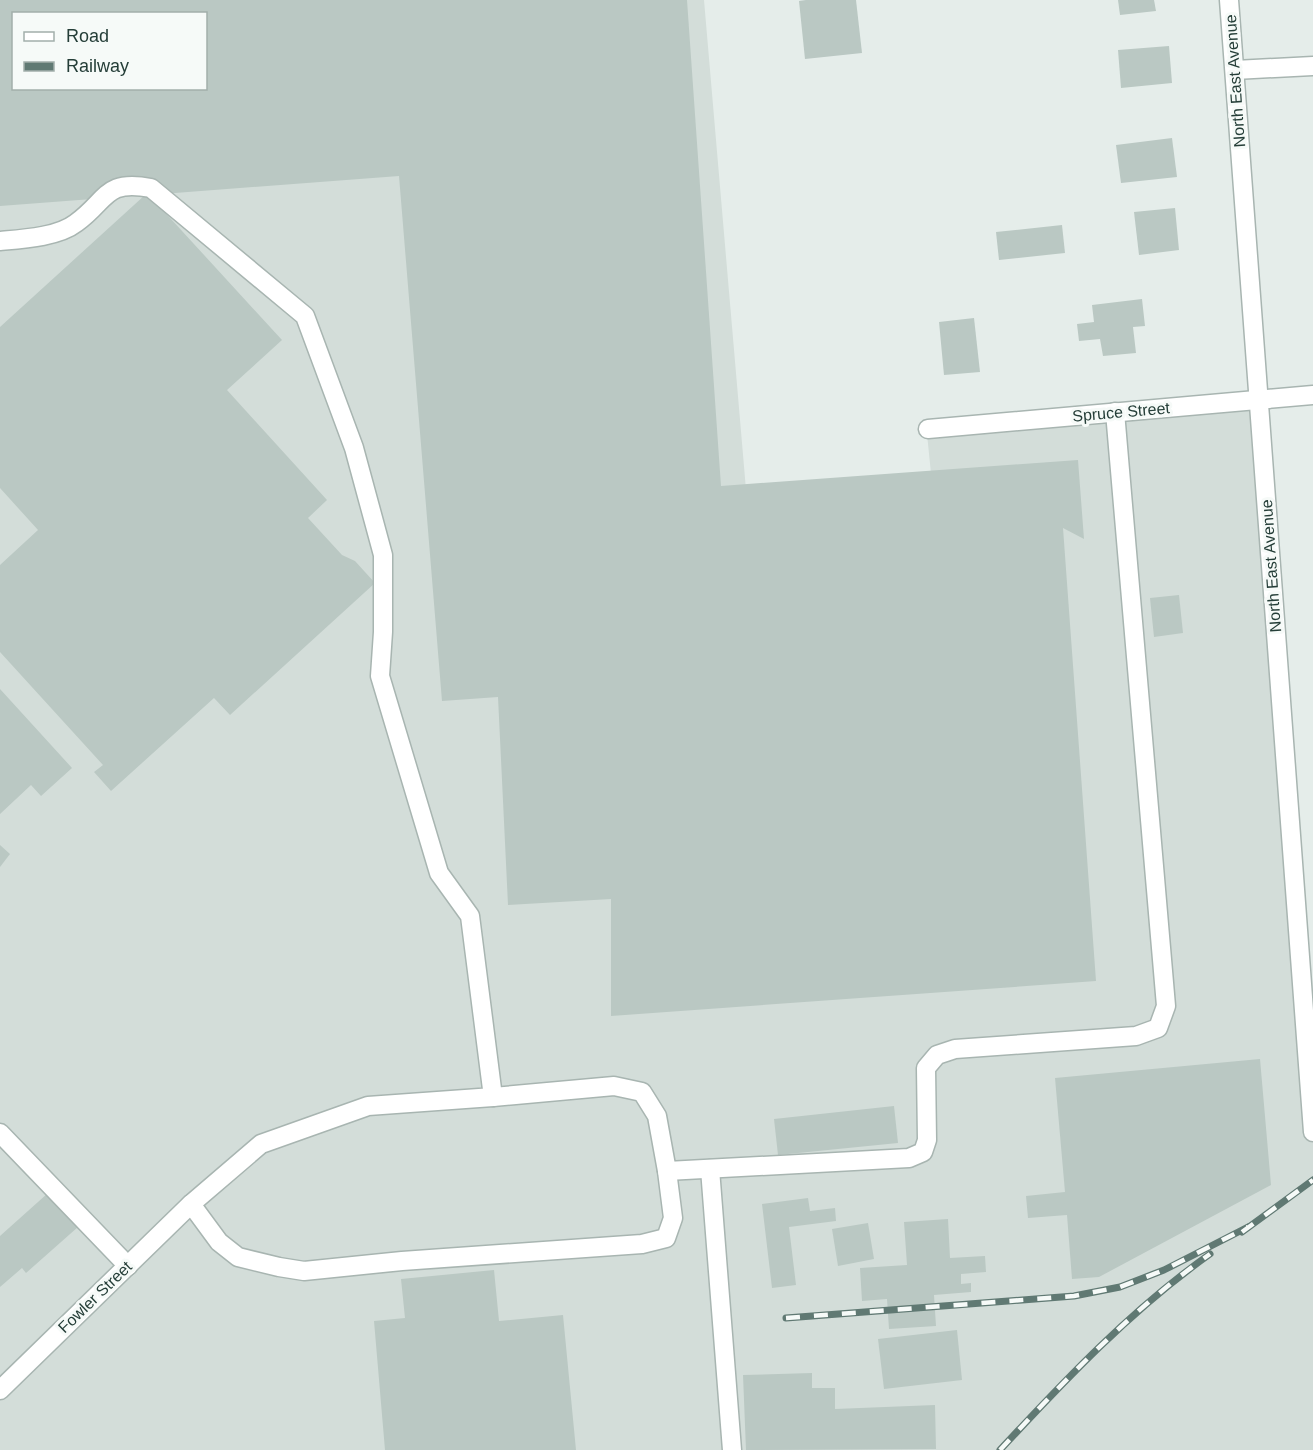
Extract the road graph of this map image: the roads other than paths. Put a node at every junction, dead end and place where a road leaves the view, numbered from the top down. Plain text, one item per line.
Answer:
1 (1229, 0) edge
2 (1313, 66) edge
3 (1235, 70) junction
4 (0, 241) edge
5 (1313, 395) edge
6 (1258, 400) junction
7 (1115, 412) junction
8 (928, 429) dead end
9 (493, 1097) junction
10 (1313, 1132) edge
11 (0, 1133) edge
12 (710, 1169) junction
13 (667, 1171) junction
14 (191, 1204) junction
15 (128, 1266) junction
16 (0, 1390) edge
17 (732, 1450) edge

1 - 3 street, North East Avenue
2 - 3 street
3 - 6 street, North East Avenue
4 - 9 street
5 - 6 street, Spruce Street
6 - 7 street, Spruce Street
6 - 10 street, North East Avenue
7 - 8 street, Spruce Street
7 - 12 street
9 - 13 street, Fowler Street
9 - 14 street, Fowler Street
11 - 15 street
12 - 13 street
12 - 17 street
13 - 14 street, Fowler Street
14 - 15 street, Fowler Street
15 - 16 street, Fowler Street

